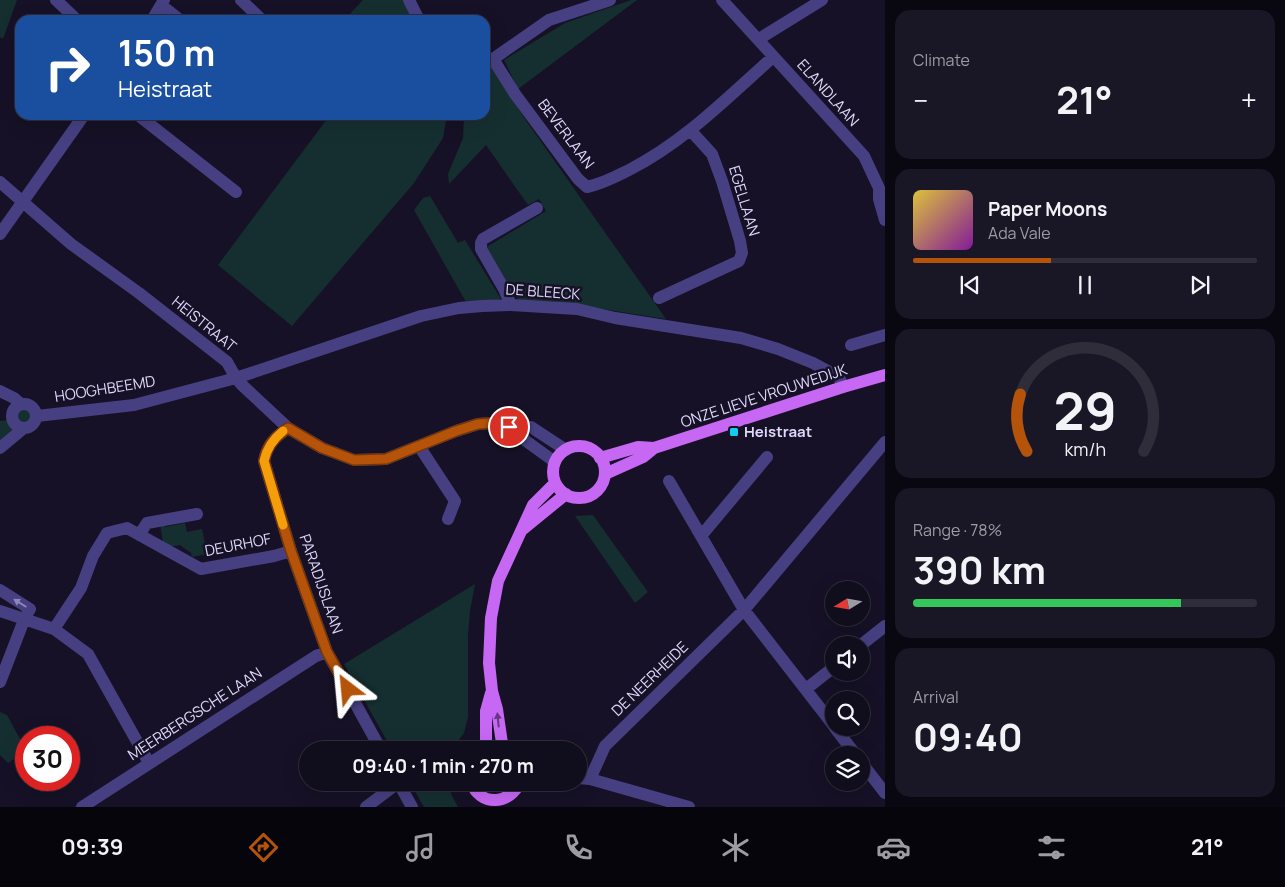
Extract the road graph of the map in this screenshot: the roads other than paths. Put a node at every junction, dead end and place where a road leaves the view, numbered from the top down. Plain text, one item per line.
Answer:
1 (56, 0) edge
2 (242, 0) edge
3 (409, 0) edge
4 (610, 0) edge
5 (722, 0) edge
6 (822, 0) edge
7 (163, 3) edge
8 (72, 15) edge
9 (155, 15) edge
10 (175, 15) edge
11 (257, 15) edge
12 (416, 15) edge
13 (759, 39) junction
14 (773, 57) junction
15 (490, 59) edge
16 (490, 61) edge
17 (80, 120) edge
18 (144, 120) edge
19 (691, 131) junction
20 (0, 182) edge
21 (882, 186) edge
22 (236, 192) dead end
23 (22, 201) junction
24 (537, 208) dead end
25 (885, 220) edge
26 (0, 234) edge
27 (658, 298) dead end
28 (511, 305) junction
29 (885, 335) edge
30 (851, 346) dead end
31 (885, 375) edge
32 (236, 378) junction
33 (843, 387) junction
34 (0, 391) edge
35 (21, 404) junction
36 (37, 416) junction
37 (509, 427) junction
38 (24, 428) junction
39 (288, 428) junction
40 (885, 442) edge
41 (418, 446) junction
42 (0, 448) edge
43 (654, 448) junction
44 (566, 450) junction
45 (875, 455) junction
46 (600, 458) junction
47 (767, 458) dead end
48 (555, 462) junction
49 (885, 464) edge
50 (604, 474) junction
51 (669, 481) dead end
52 (555, 483) junction
53 (566, 494) junction
54 (197, 514) dead end
55 (448, 519) dead end
56 (522, 530) junction
57 (139, 534) junction
58 (701, 536) junction
59 (291, 551) junction
60 (0, 590) edge
61 (744, 610) junction
62 (0, 611) edge
63 (24, 620) junction
64 (885, 626) edge
65 (54, 629) junction
66 (870, 638) edge
67 (327, 652) junction
68 (825, 674) edge
69 (0, 682) edge
70 (806, 689) junction
71 (492, 691) junction
72 (825, 715) edge
73 (841, 736) edge
74 (375, 741) edge
75 (487, 741) edge
76 (502, 741) edge
77 (849, 746) edge
78 (149, 763) junction
79 (587, 773) edge
80 (870, 774) edge
81 (587, 779) edge
82 (387, 791) edge
83 (403, 791) edge
84 (476, 791) edge
85 (515, 791) edge
86 (885, 793) edge
87 (486, 803) edge
88 (502, 803) edge
89 (82, 807) edge
90 (366, 807) edge
91 (412, 807) edge
92 (689, 807) edge

1 - 8 street
2 - 11 street
3 - 12 street
4 - 15 street
5 - 13 street, ELANDLAAN
6 - 13 street
7 - 9 street
7 - 10 street
13 - 14 street, ELANDLAAN
14 - 19 street, BEVERLAAN
14 - 21 street, ELANDLAAN
16 - 19 street, BEVERLAAN
17 - 23 street
18 - 22 street
19 - 27 street, EGELLAAN
20 - 23 street, HEISTRAAT
21 - 25 street, ELANDLAAN
23 - 26 street
23 - 32 street, HEISTRAAT
24 - 28 street
28 - 32 street, DE BLEECK
28 - 33 street, DE BLEECK
29 - 30 street, ONZE LIEVE VROUWEDIJK
31 - 33 main road, ONZE LIEVE VROUWEDIJK
32 - 36 street, HOOGHBEEMD
32 - 39 street, HEISTRAAT
33 - 43 main road, ONZE LIEVE VROUWEDIJK
34 - 35 street
35 - 36 street
35 - 38 street
36 - 38 street
37 - 41 street, HEISTRAAT
37 - 44 street, HEISTRAAT
37 - 48 street
38 - 42 street
39 - 41 street, HEISTRAAT
39 - 59 street, PARADIJSLAAN
40 - 45 street, DE NEERHEIDE
41 - 55 street
43 - 46 main road, ONZE LIEVE VROUWEDIJK
43 - 50 main road, ONZE LIEVE VROUWEDIJK
44 - 46 main road
44 - 48 main road
45 - 49 street
45 - 61 street, DE NEERHEIDE
46 - 50 main road
47 - 58 street
48 - 52 main road
50 - 53 main road
51 - 58 street
52 - 53 main road
52 - 56 main road
53 - 56 main road
54 - 57 street
56 - 71 main road
57 - 59 street, DEURHOF
57 - 65 street, DEURHOF
58 - 61 street
59 - 67 street, PARADIJSLAAN
63 -> 60 street
61 - 70 street
61 - 79 street, DE NEERHEIDE
62 - 63 street
63 - 65 street
63 - 69 street
64 - 66 street
65 - 78 street
67 - 74 street, PARADIJSLAAN
67 - 78 street, MEERBERGSCHE LAAN
68 - 70 street
70 - 72 street
71 - 75 main road
76 -> 71 main road
73 - 77 street
78 - 89 street, MEERBERGSCHE LAAN
80 - 86 street
81 - 92 street
82 - 90 street
83 - 91 street
84 - 87 main road
85 - 88 main road
87 - 88 main road

